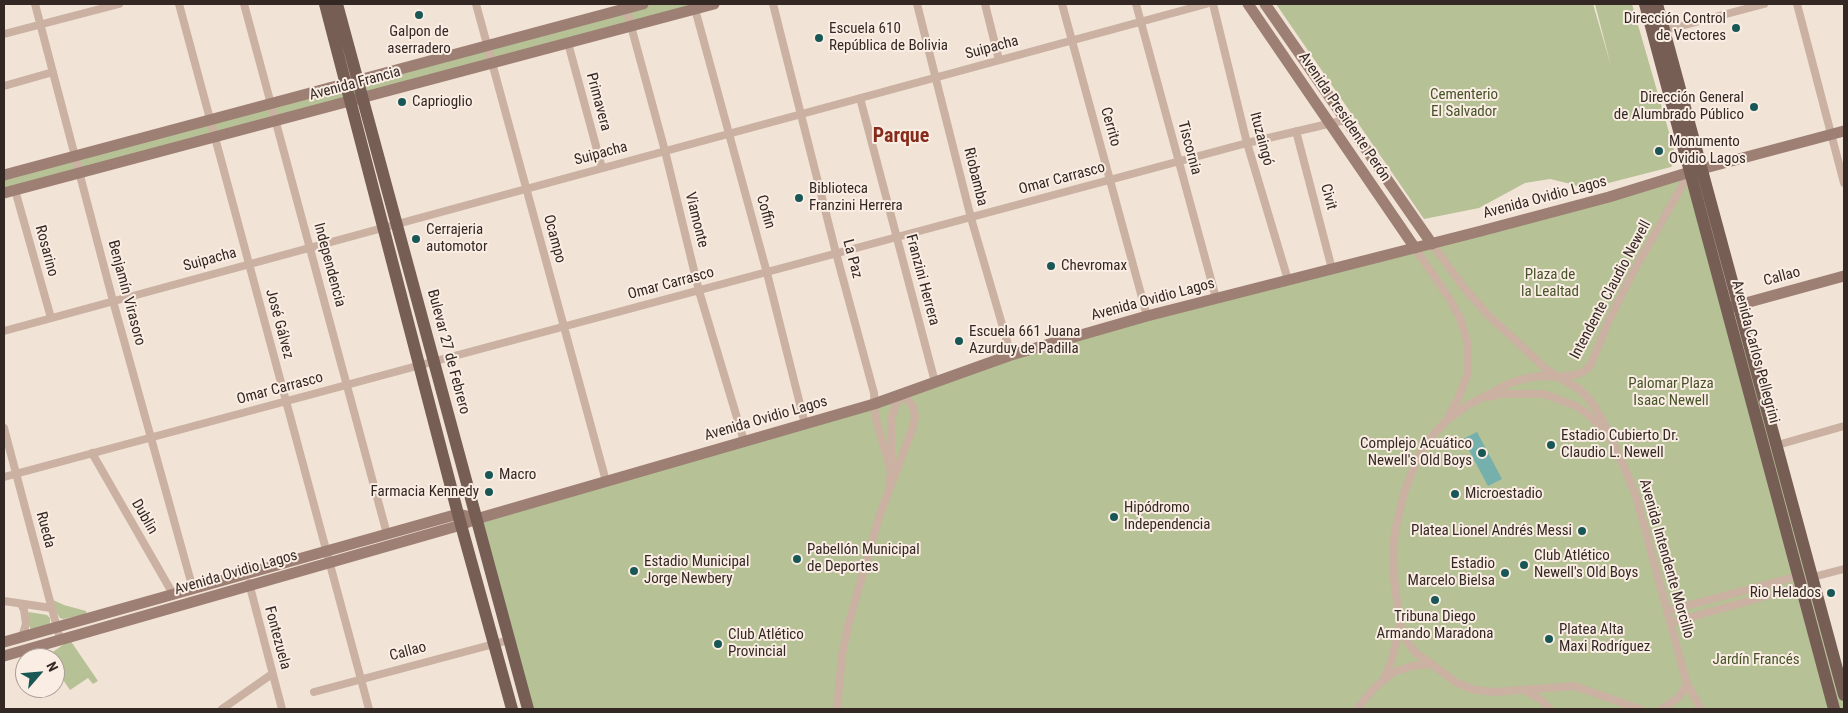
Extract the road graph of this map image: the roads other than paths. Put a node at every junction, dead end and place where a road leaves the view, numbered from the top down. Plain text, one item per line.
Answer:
1 (35, 4) edge
2 (119, 4) edge
3 (179, 4) edge
4 (244, 4) edge
5 (325, 4) edge
6 (337, 4) edge
7 (476, 4) edge
8 (643, 4) edge
9 (714, 4) edge
10 (773, 4) edge
11 (917, 4) edge
12 (985, 4) edge
13 (1062, 4) edge
14 (1136, 4) edge
15 (1206, 4) edge
16 (1214, 4) edge
17 (1248, 4) edge
18 (1264, 4) edge
19 (1644, 4) edge
20 (1657, 4) edge
21 (1764, 4) edge
22 (1797, 4) edge
23 (626, 6) edge
24 (695, 9) junction
25 (1141, 21) junction
26 (40, 25) junction
27 (631, 26) junction
28 (1658, 32) junction
29 (4, 34) edge
30 (1071, 40) junction
31 (568, 43) junction
32 (488, 46) junction
33 (999, 60) junction
34 (492, 63) junction
35 (53, 72) junction
36 (937, 77) junction
37 (352, 82) junction
38 (4, 86) edge
39 (860, 98) junction
40 (357, 99) junction
41 (271, 103) junction
42 (802, 114) junction
43 (210, 120) junction
44 (1346, 120) junction
45 (276, 121) junction
46 (1330, 123) junction
47 (1296, 131) junction
48 (1844, 131) edge
49 (728, 134) junction
50 (1831, 134) junction
51 (215, 137) junction
52 (1247, 143) junction
53 (665, 151) junction
54 (76, 156) junction
55 (1178, 162) junction
56 (602, 168) junction
57 (1696, 170) junction
58 (80, 173) junction
59 (4, 175) edge
60 (1110, 181) junction
61 (1844, 183) edge
62 (526, 189) junction
63 (15, 190) junction
64 (4, 193) edge
65 (971, 218) junction
66 (397, 224) junction
67 (384, 227) junction
68 (897, 238) junction
69 (1432, 244) junction
70 (310, 248) junction
71 (1415, 248) junction
72 (836, 253) junction
73 (249, 264) junction
74 (1332, 269) junction
75 (767, 273) junction
76 (1844, 276) edge
77 (1288, 280) junction
78 (699, 291) junction
79 (1216, 298) junction
80 (114, 301) junction
81 (1733, 306) junction
82 (1147, 316) junction
83 (50, 318) junction
84 (563, 326) junction
85 (4, 331) edge
86 (1011, 355) junction
87 (433, 362) junction
88 (420, 366) junction
89 (1558, 378) junction
90 (935, 382) junction
91 (347, 385) junction
92 (902, 394) junction
93 (1480, 399) junction
94 (286, 401) junction
95 (874, 404) junction
96 (1446, 421) junction
97 (805, 424) junction
98 (1844, 426) edge
99 (4, 428) edge
100 (152, 437) junction
101 (744, 441) junction
102 (1612, 441) junction
103 (1777, 445) junction
104 (1764, 448) junction
105 (92, 453) junction
106 (891, 472) junction
107 (16, 474) junction
108 (4, 477) edge
109 (606, 482) junction
110 (889, 487) junction
111 (476, 519) junction
112 (460, 520) junction
113 (387, 534) junction
114 (328, 557) junction
115 (1844, 569) edge
116 (1812, 577) junction
117 (248, 579) junction
118 (1800, 581) junction
119 (193, 588) junction
120 (173, 594) junction
121 (4, 601) edge
122 (21, 604) junction
123 (51, 608) junction
124 (1667, 611) junction
125 (1670, 623) junction
126 (1400, 624) junction
127 (56, 627) junction
128 (22, 637) junction
129 (60, 639) junction
130 (509, 640) junction
131 (4, 642) edge
132 (494, 645) junction
133 (4, 656) edge
134 (1430, 664) junction
135 (272, 674) junction
136 (361, 679) junction
137 (1384, 679) junction
138 (1687, 684) junction
139 (1525, 691) junction
140 (314, 692) dead end
141 (1844, 695) edge
142 (222, 709) edge
143 (282, 709) edge
144 (369, 709) edge
145 (512, 709) edge
146 (528, 709) edge
147 (837, 709) edge
148 (1357, 709) edge
149 (1550, 709) edge
150 (1640, 709) edge
151 (1662, 709) edge
152 (1701, 709) edge
153 (1834, 709) edge

1 - 26 street, Benjamín Virasoro
2 - 26 street
3 - 43 street, José Gálvez
4 - 41 street, Independencia
5 - 37 main road, Bulevar 27 de Febrero
6 - 37 main road, Bulevar 27 de Febrero
7 - 32 street, Ocampo
8 - 23 main road, Avenida Francia
9 - 24 main road, Avenida Francia
10 - 42 street, La Paz
11 - 36 street, Riobamba
12 - 33 street
13 - 30 street, Cerrito
14 - 25 street, Tiscornia
15 - 25 street, Suipacha
16 - 52 street, Ituzaingó
17 - 46 main road, Avenida Presidente Perón
18 - 44 main road, Avenida Presidente Perón
19 - 28 main road, Avenida Carlos Pellegrini
20 - 28 main road, Avenida Carlos Pellegrini
21 - 28 street
22 - 50 street
23 - 27 street, Viamonte
23 - 32 main road, Avenida Francia
24 - 27 main road, Avenida Francia
24 - 49 street, Coffin
25 - 30 street, Suipacha
25 - 55 street, Tiscornia
26 - 29 street
26 - 35 street, Benjamín Virasoro
27 - 31 main road, Avenida Francia
27 - 53 street, Viamonte
28 - 57 main road, Avenida Carlos Pellegrini
30 - 33 street, Suipacha
30 - 60 street, Cerrito
31 - 34 main road, Avenida Francia
31 - 56 street, Primavera
32 - 34 street, Ocampo
32 - 37 main road, Avenida Francia
33 - 36 street, Suipacha
34 - 40 main road, Avenida Francia
34 - 62 street, Ocampo
35 - 38 street
35 - 54 street, Benjamín Virasoro
36 - 39 street, Suipacha
36 - 65 street, Riobamba
37 - 40 main road, Bulevar 27 de Febrero
37 - 41 main road, Avenida Francia
39 - 42 street, Suipacha
39 - 68 street, Franzini Herrera
40 - 45 main road, Avenida Francia
40 - 66 main road, Bulevar 27 de Febrero
40 - 67 main road, Bulevar 27 de Febrero
41 - 43 main road, Avenida Francia
41 - 45 street, Independencia
42 - 49 street, Suipacha
42 - 72 street, La Paz
43 - 51 street, José Gálvez
43 - 54 main road, Avenida Francia
44 - 46 street, Omar Carrasco
44 - 69 main road, Avenida Presidente Perón
45 - 51 main road, Avenida Francia
45 - 70 street, Independencia
46 - 47 street, Omar Carrasco
46 - 71 main road, Avenida Presidente Perón
47 - 52 street, Omar Carrasco
47 - 74 street, Civit
48 - 50 main road, Avenida Ovidio Lagos
49 - 53 street, Suipacha
49 - 75 street, Coffin
50 - 57 main road, Avenida Ovidio Lagos
50 - 61 street
51 - 58 main road, Avenida Francia
51 - 73 street, José Gálvez
52 - 55 street, Omar Carrasco
52 - 77 street, Ituzaingó
53 - 56 street, Suipacha
53 - 78 street, Viamonte
54 - 58 street, Benjamín Virasoro
54 - 59 main road, Avenida Francia
55 - 60 street, Omar Carrasco
55 - 79 street, Tiscornia
56 - 62 street, Suipacha
57 - 69 main road, Avenida Ovidio Lagos
57 - 81 main road, Avenida Carlos Pellegrini
57 - 89 street, Intendente Claudio Newell
58 - 63 main road, Avenida Francia
58 - 80 street, Benjamín Virasoro
60 - 65 street, Omar Carrasco
60 - 82 street, Cerrito
62 - 66 street, Suipacha
62 - 84 street, Ocampo
63 - 64 main road, Avenida Francia
63 - 83 street, Rosarino
65 - 68 street, Omar Carrasco
65 - 86 street, Riobamba
66 - 67 street, Suipacha
66 - 87 main road, Bulevar 27 de Febrero
67 - 70 street, Suipacha
67 - 88 main road, Bulevar 27 de Febrero
68 - 72 street, Omar Carrasco
68 - 90 street, Franzini Herrera
69 - 71 main road, Avenida Ovidio Lagos
69 - 89 street
70 - 73 street, Suipacha
70 - 91 street, Independencia
71 - 74 main road, Avenida Ovidio Lagos
71 - 96 street
72 - 75 street, Omar Carrasco
72 - 95 street, La Paz
73 - 80 street, Suipacha
73 - 94 street, José Gálvez
74 - 77 main road, Avenida Ovidio Lagos
75 - 78 street, Omar Carrasco
75 - 97 street, Coffin
76 - 81 main road, Callao
77 - 79 main road, Avenida Ovidio Lagos
78 - 84 street, Omar Carrasco
78 - 101 street, Viamonte
79 - 82 main road, Avenida Ovidio Lagos
80 - 83 street, Suipacha
80 - 100 street, Benjamín Virasoro
81 - 103 main road, Avenida Carlos Pellegrini
81 - 104 main road, Avenida Carlos Pellegrini
82 - 86 main road, Avenida Ovidio Lagos
83 - 85 street, Suipacha
84 - 87 street, Omar Carrasco
84 - 109 street, Ocampo
86 - 90 main road, Avenida Ovidio Lagos
87 - 88 street, Omar Carrasco
87 - 111 main road, Bulevar 27 de Febrero
88 - 91 street, Omar Carrasco
88 - 112 main road, Bulevar 27 de Febrero
89 - 93 street
89 - 102 street, Avenida Intendente Morcillo
90 - 92 main road, Avenida Ovidio Lagos
91 - 94 street, Omar Carrasco
91 - 113 street, Independencia
92 - 95 main road, Avenida Ovidio Lagos
92 - 106 street
92 - 110 street
93 - 96 street
93 - 102 street
94 - 100 street, Omar Carrasco
94 - 114 street, José Gálvez
95 - 97 main road, Avenida Ovidio Lagos
95 - 106 street, La Paz
96 - 126 street
97 - 101 main road, Avenida Ovidio Lagos
98 - 103 street
99 - 107 street, Rueda
100 - 105 street, Omar Carrasco
100 - 119 street, Benjamín Virasoro
101 - 109 main road, Avenida Ovidio Lagos
102 - 124 street, Avenida Intendente Morcillo
103 - 104 street
103 - 116 main road, Avenida Carlos Pellegrini
104 - 118 main road, Avenida Carlos Pellegrini
105 - 107 street, Omar Carrasco
105 - 120 street, Dublin
106 - 110 street
107 - 108 street, Omar Carrasco
107 - 123 street, Rueda
109 - 111 main road, Avenida Ovidio Lagos
110 - 147 street
111 - 112 main road
111 - 130 main road, Bulevar 27 de Febrero
112 - 113 main road, Avenida Ovidio Lagos
112 - 114 main road, Avenida Ovidio Lagos
112 - 132 main road, Bulevar 27 de Febrero
113 - 114 main road, Avenida Ovidio Lagos
114 - 117 main road, Avenida Ovidio Lagos
114 - 136 street, José Gálvez
115 - 116 street
116 - 118 street
116 - 141 main road, Avenida Carlos Pellegrini
117 - 119 main road, Avenida Ovidio Lagos
117 - 129 main road, Avenida Ovidio Lagos
117 - 135 street, Fontezuela
118 - 124 street
118 - 125 street
118 - 153 main road, Avenida Carlos Pellegrini
119 - 120 main road, Avenida Ovidio Lagos
120 - 127 main road, Avenida Ovidio Lagos
121 - 122 street
122 - 123 street
122 - 128 street
123 - 127 street, Rueda
124 - 125 street, Avenida Intendente Morcillo
125 - 138 street, Avenida Intendente Morcillo
126 - 134 street
126 - 137 street
127 - 128 main road, Avenida Ovidio Lagos
127 - 129 street, Rueda
128 - 131 main road, Avenida Ovidio Lagos
129 - 133 main road, Avenida Ovidio Lagos
130 - 132 street, Callao
130 - 146 main road, Bulevar 27 de Febrero
132 - 136 street, Callao
132 - 145 main road, Bulevar 27 de Febrero
134 - 137 street
134 - 139 street
135 - 142 street
135 - 143 street, Fontezuela
136 - 140 street, Callao
136 - 144 street, José Gálvez
137 - 148 street
138 - 151 street
138 - 152 street, Avenida Intendente Morcillo
139 - 149 street
139 - 150 street

